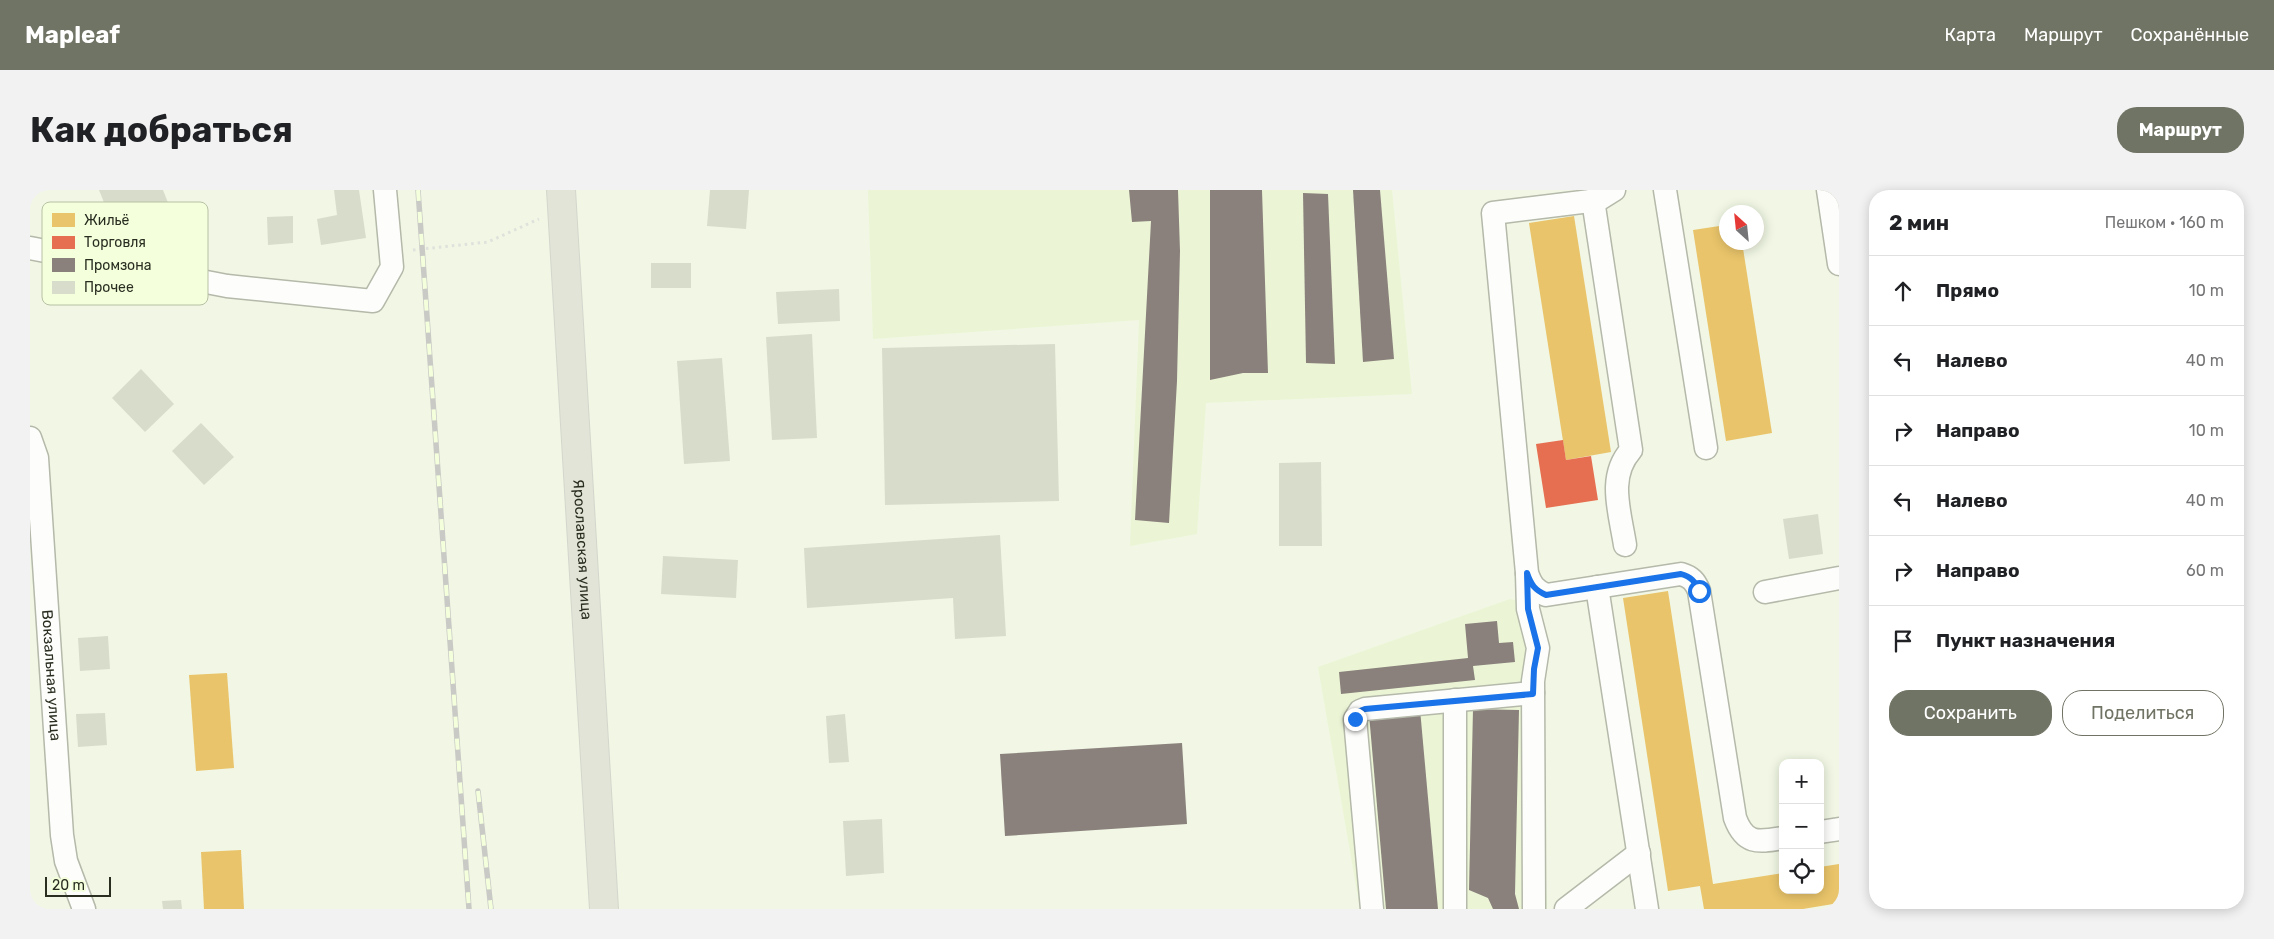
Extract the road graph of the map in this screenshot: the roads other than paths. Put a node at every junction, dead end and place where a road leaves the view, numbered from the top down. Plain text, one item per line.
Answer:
1 (385, 190) edge
2 (1614, 190) edge
3 (1666, 190) edge
4 (1828, 190) edge
5 (562, 199) edge
6 (1593, 200) junction
7 (1839, 264) edge
8 (208, 282) edge
9 (30, 438) edge
10 (1706, 448) dead end
11 (1626, 545) dead end
12 (1527, 573) junction
13 (1839, 578) edge
14 (1597, 587) junction
15 (1765, 592) dead end
16 (1533, 694) junction
17 (1455, 700) junction
18 (1839, 829) edge
19 (1824, 831) edge
20 (1779, 839) edge
21 (1639, 853) junction
22 (84, 909) edge
23 (604, 909) edge
24 (1372, 909) edge
25 (1455, 909) edge
26 (1534, 909) edge
27 (1566, 909) edge
28 (1648, 909) edge

1 - 8 street
2 - 6 street
3 - 10 street
4 - 7 street
5 - 23 main road, Ярославская улица
6 - 11 street
6 - 12 street
9 - 22 street, Вокзальная улица
12 - 14 street
12 - 16 street
13 - 15 street
14 - 20 street
14 - 21 street
16 - 17 street
16 - 26 street
17 - 24 street
17 - 25 street
18 - 19 street
21 - 27 street
21 - 28 street

